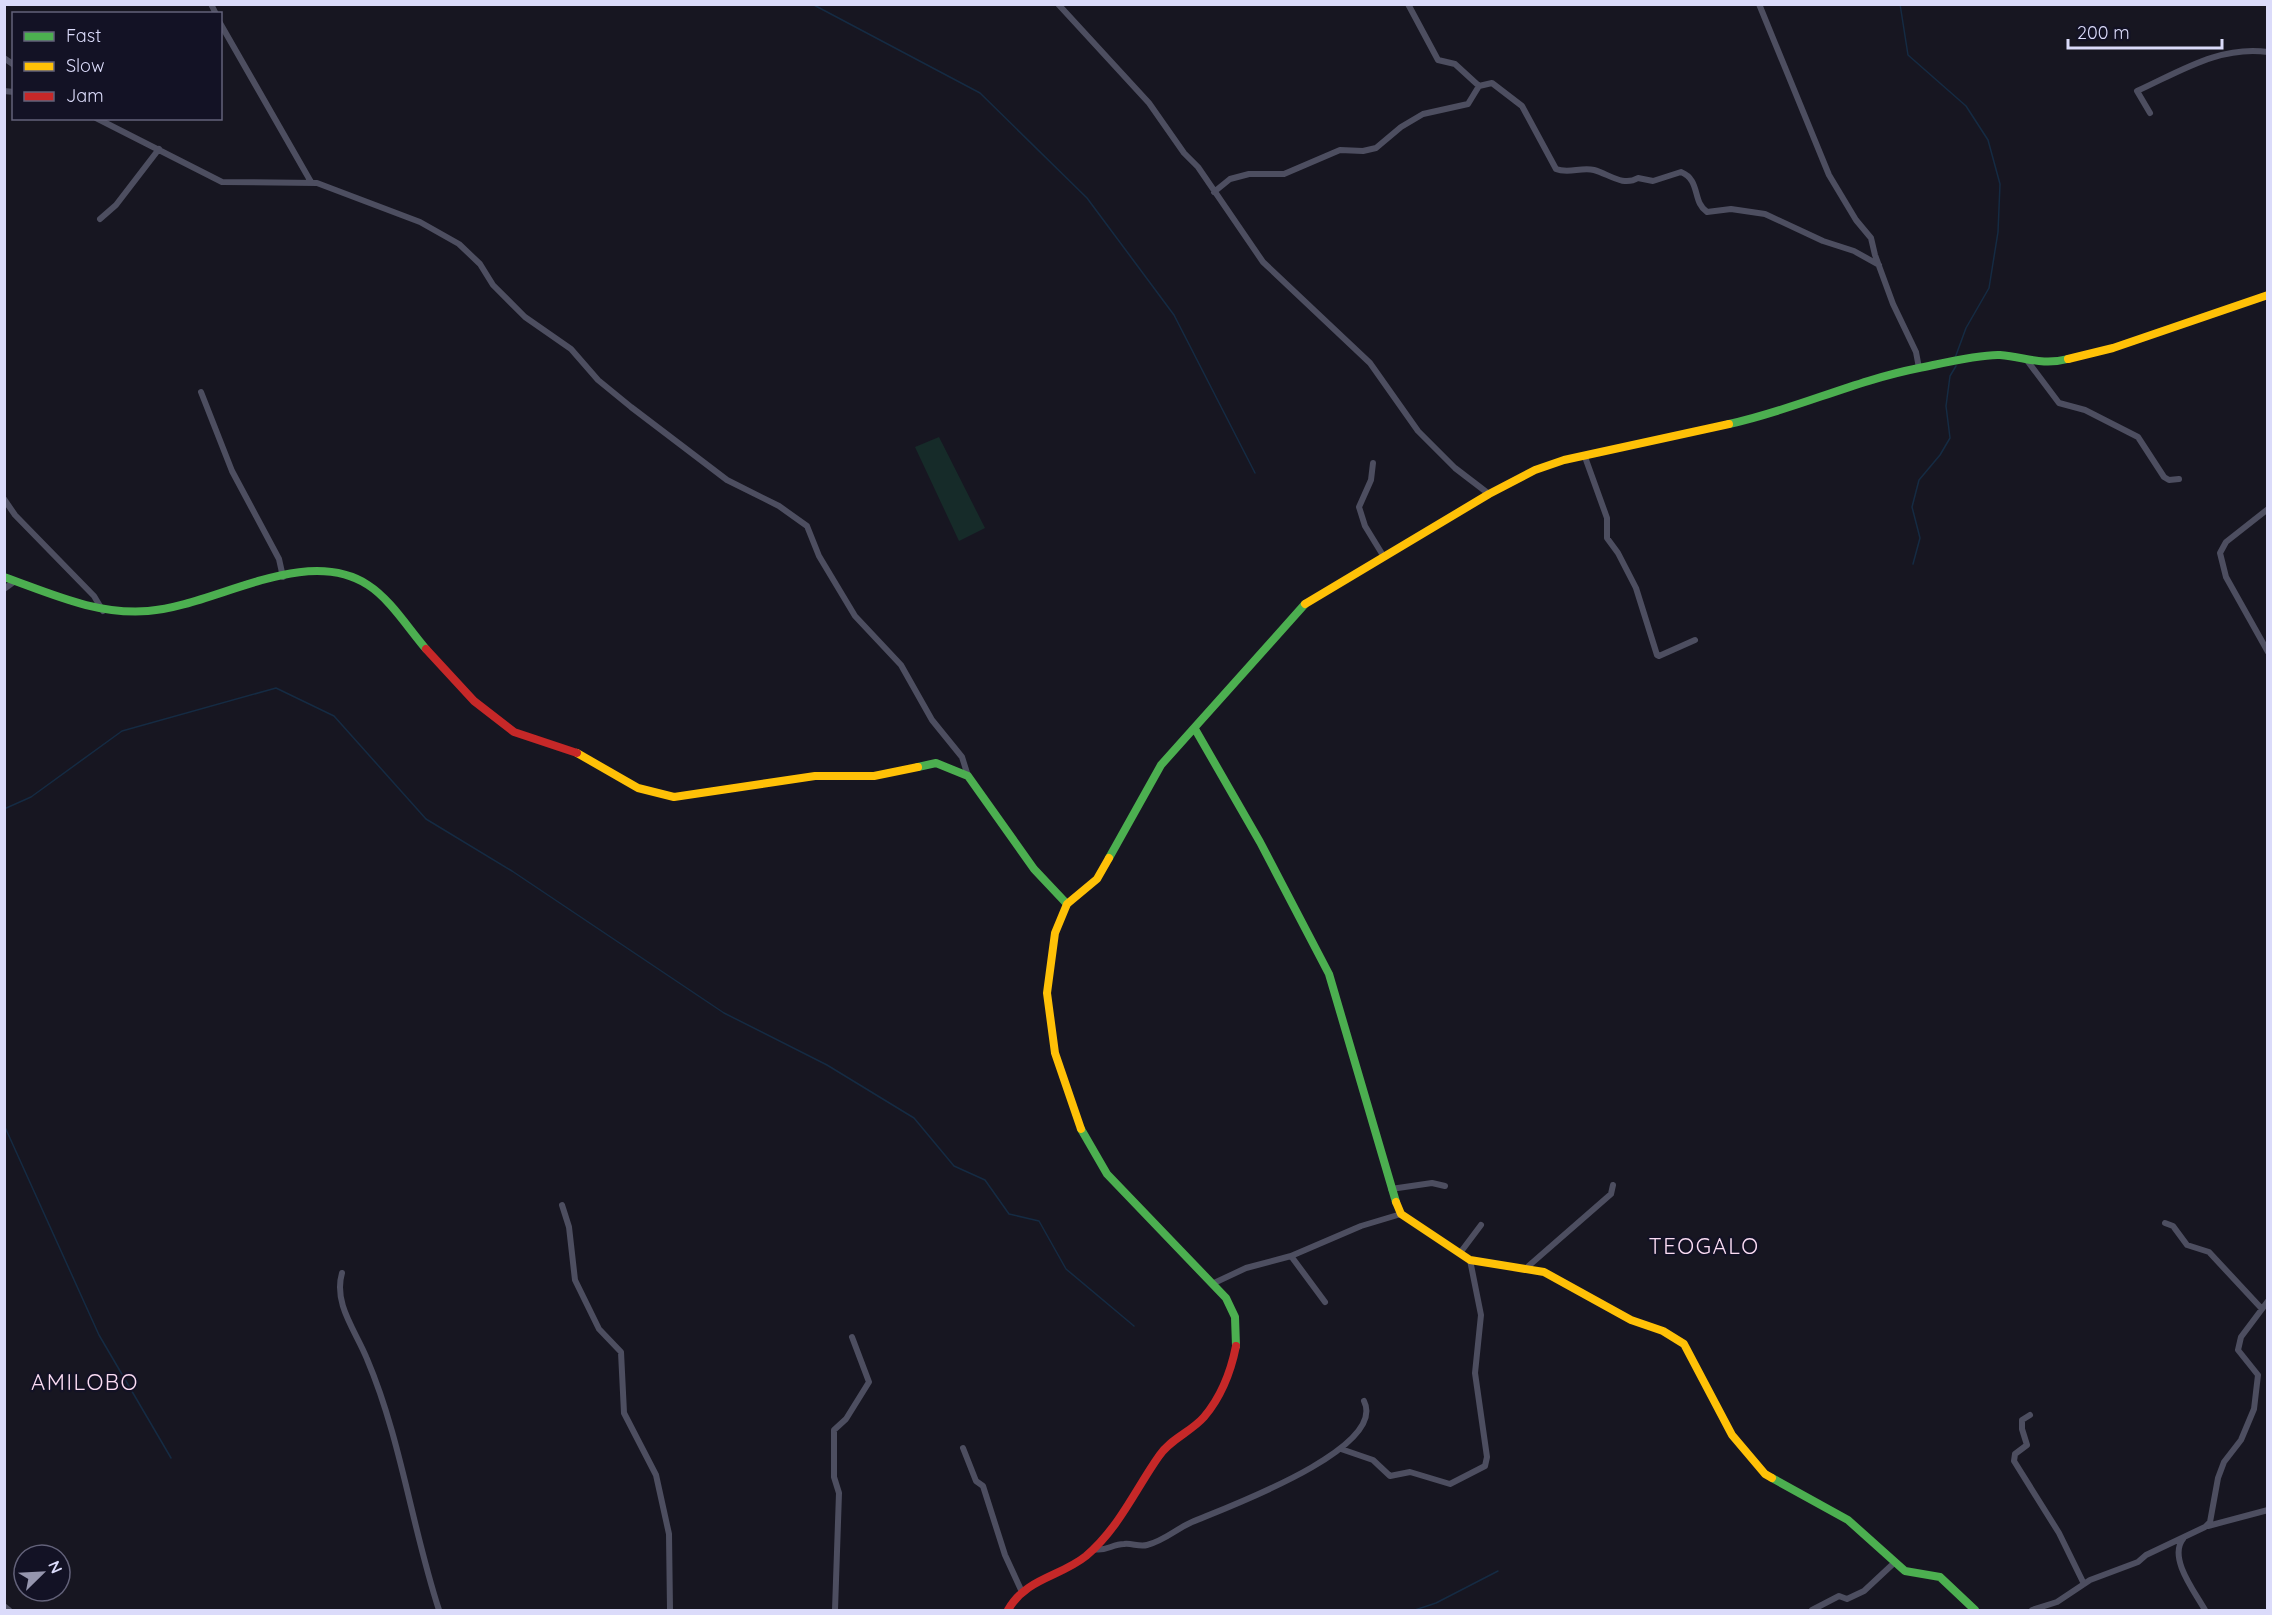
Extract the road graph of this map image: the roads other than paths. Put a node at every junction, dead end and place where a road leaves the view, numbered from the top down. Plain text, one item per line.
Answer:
1 (1058, 4) edge
2 (1408, 4) edge
3 (1759, 4) edge
4 (222, 26) edge
5 (2268, 52) edge
6 (1479, 86) junction
7 (2150, 113) dead end
8 (100, 120) edge
9 (159, 149) junction
10 (311, 182) junction
11 (1214, 192) junction
12 (100, 219) dead end
13 (1879, 265) junction
14 (2268, 295) edge
15 (2025, 359) junction
16 (1919, 368) junction
17 (201, 392) dead end
18 (1585, 457) junction
19 (1373, 463) dead end
20 (2179, 479) dead end
21 (1489, 494) junction
22 (4, 499) edge
23 (2268, 509) edge
24 (1384, 557) junction
25 (283, 576) junction
26 (4, 577) edge
27 (15, 581) junction
28 (4, 589) edge
29 (103, 612) junction
30 (1695, 640) dead end
31 (2268, 652) edge
32 (1195, 729) junction
33 (968, 776) junction
34 (1067, 904) junction
35 (1613, 1185) dead end
36 (1445, 1186) dead end
37 (1391, 1189) junction
38 (562, 1205) dead end
39 (1401, 1214) junction
40 (2165, 1223) dead end
41 (1481, 1225) dead end
42 (1460, 1253) junction
43 (1291, 1256) junction
44 (1470, 1260) junction
45 (1525, 1269) junction
46 (342, 1273) dead end
47 (1214, 1283) junction
48 (2268, 1301) edge
49 (1325, 1302) dead end
50 (2262, 1309) junction
51 (852, 1336) dead end
52 (1364, 1401) dead end
53 (2030, 1414) dead end
54 (963, 1448) dead end
55 (1341, 1449) junction
56 (2268, 1510) edge
57 (2205, 1527) junction
58 (2186, 1536) junction
59 (1094, 1549) junction
60 (1894, 1563) junction
61 (2084, 1584) junction
62 (1022, 1592) junction
63 (4, 1606) edge
64 (9, 1611) edge
65 (439, 1611) edge
66 (670, 1611) edge
67 (835, 1611) edge
68 (1008, 1611) edge
69 (1812, 1611) edge
70 (1976, 1611) edge
71 (2032, 1611) edge
72 (2205, 1611) edge

1 - 11 street
2 - 6 street
3 - 13 street
4 - 10 street
5 - 7 street
6 - 11 street
6 - 13 street
8 - 9 street
9 - 10 street
9 - 12 street
10 - 33 street
11 - 21 street
13 - 16 street
14 - 15 street
15 - 16 street
15 - 20 street
16 - 18 street
17 - 25 street
18 - 21 street
18 - 30 street
19 - 24 street
21 - 24 street
22 - 29 street
23 - 31 street
24 - 32 street
25 - 29 street
25 - 33 street
26 - 27 street
27 - 28 street
27 - 29 street
32 - 34 street
32 - 37 street
33 - 34 street
34 - 47 street
35 - 45 street
36 - 37 street
37 - 39 street
38 - 66 street
39 - 42 street
39 - 43 street
40 - 50 street
41 - 42 street
42 - 44 street
43 - 47 street
43 - 49 street
44 - 45 street
44 - 55 street
45 - 60 street
46 - 65 street
47 - 59 street
48 - 50 street
50 - 57 street
51 - 67 street
52 - 55 street
53 - 61 street
54 - 62 street
55 - 59 street
56 - 57 street
57 - 58 street
58 - 61 street
58 - 72 street
59 - 62 street
60 - 69 street
60 - 70 street
61 - 71 street
62 - 68 street
63 - 64 street

